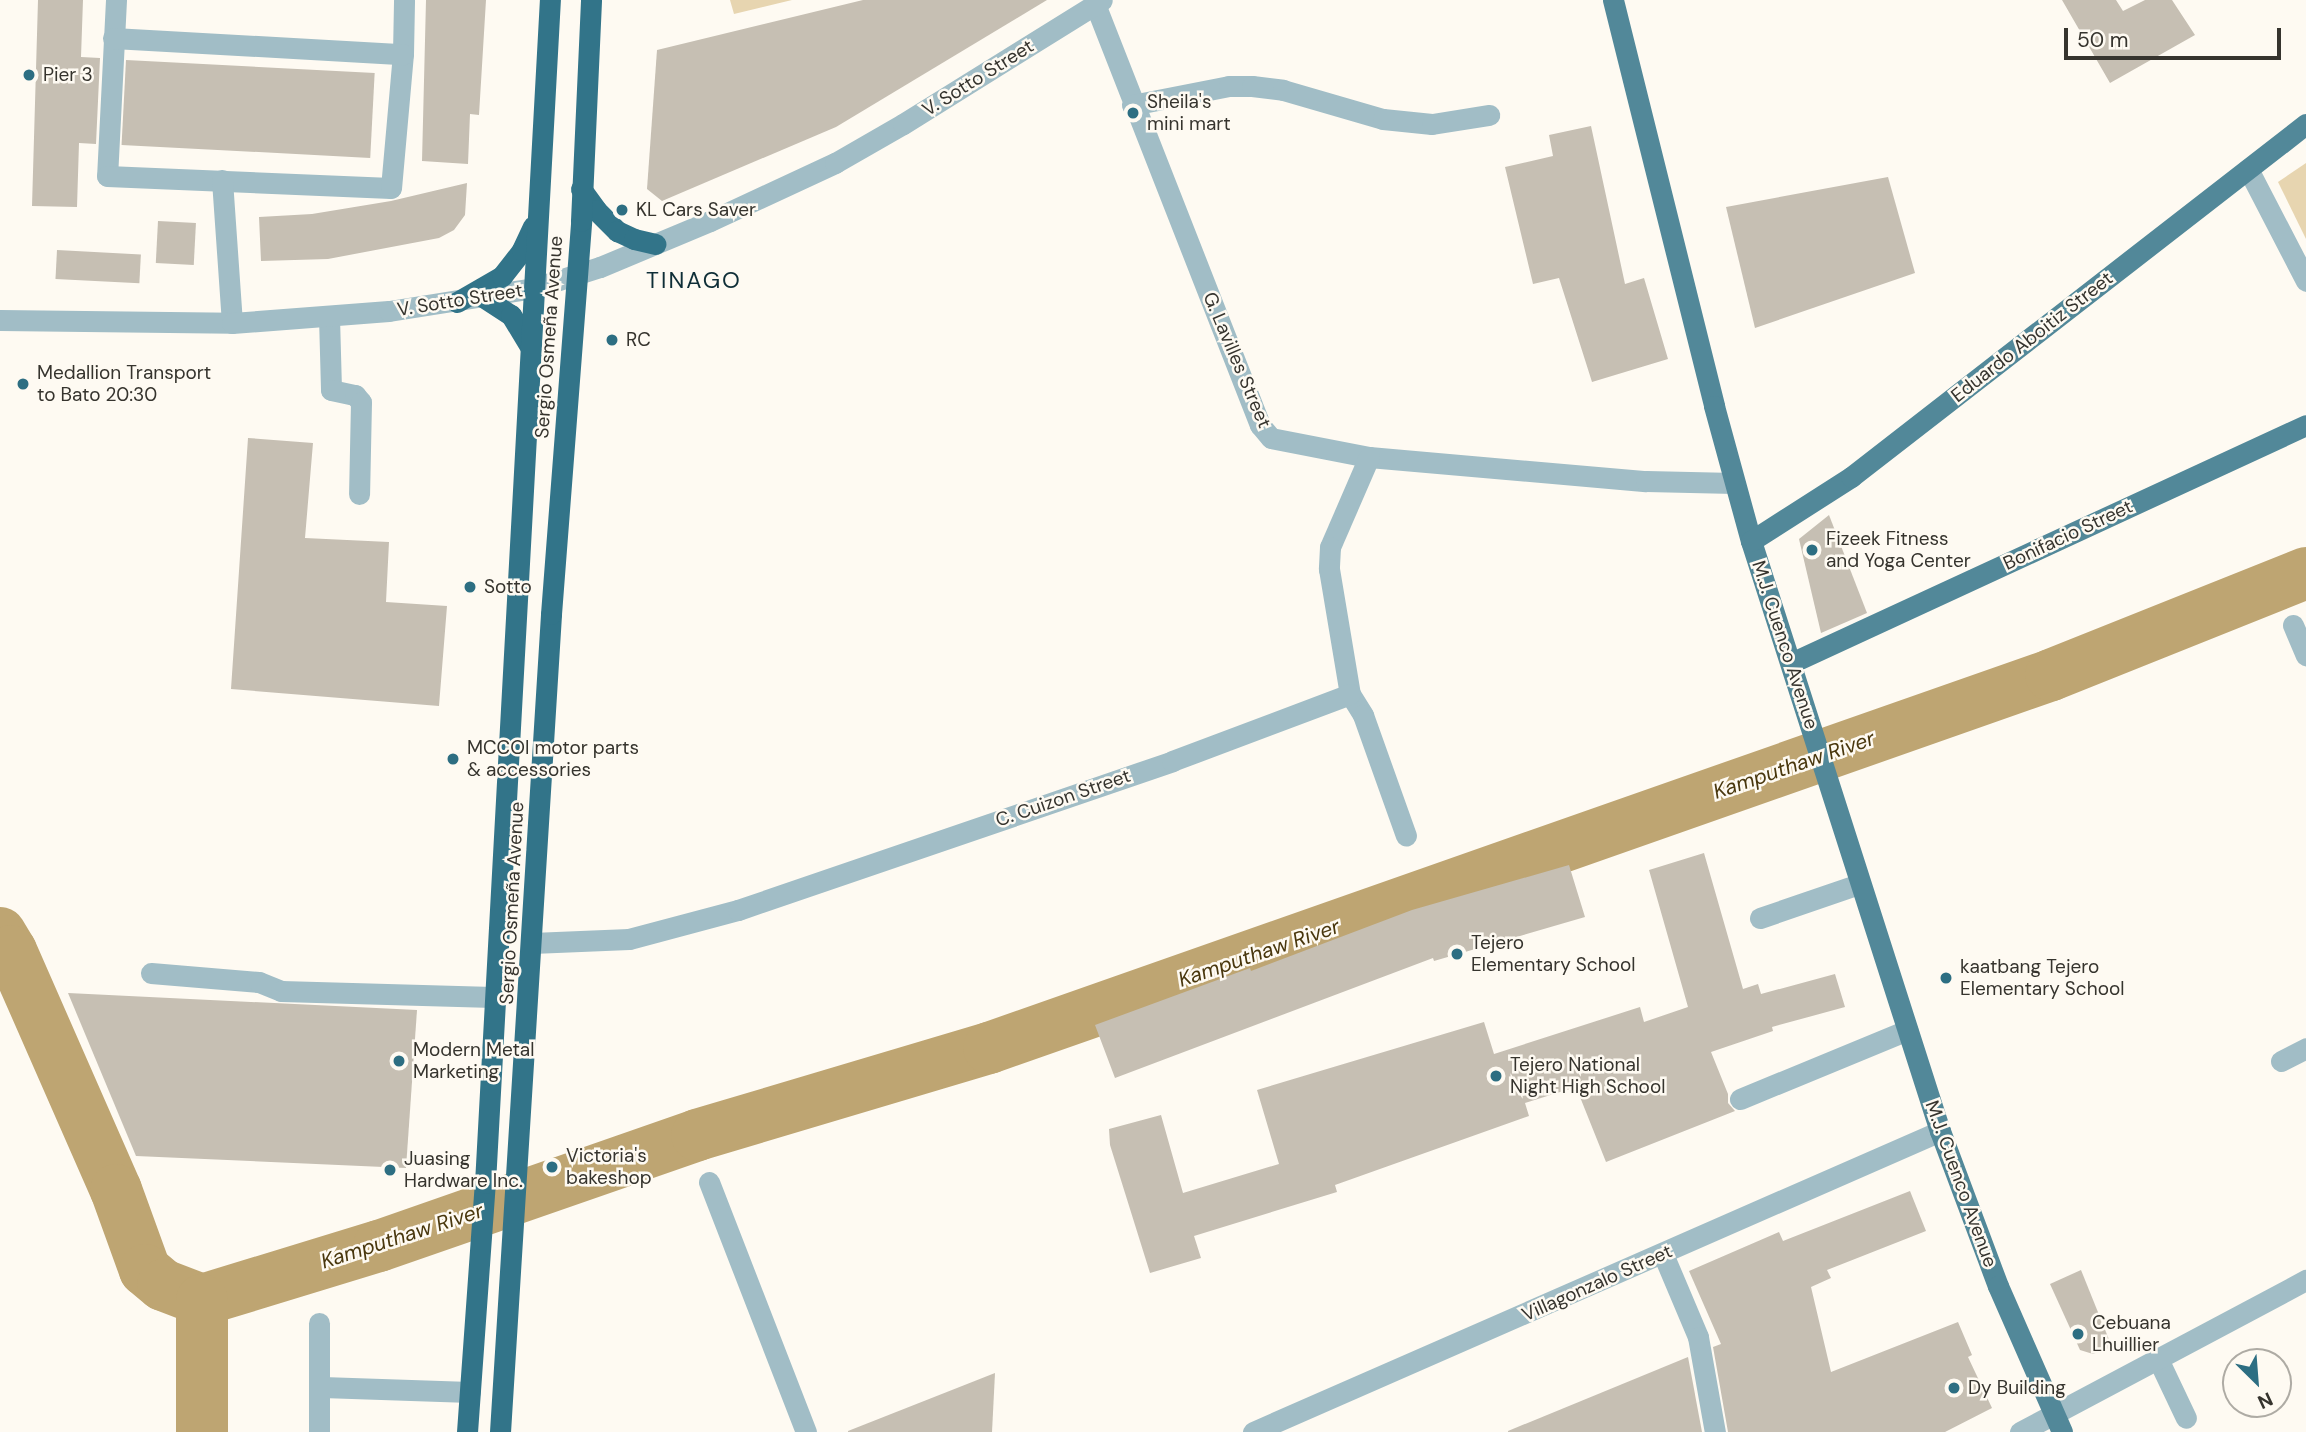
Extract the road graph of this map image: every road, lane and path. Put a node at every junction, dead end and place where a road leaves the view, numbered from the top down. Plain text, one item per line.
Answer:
1 (116, 0) edge
2 (404, 0) edge
3 (550, 0) edge
4 (590, 0) edge
5 (1613, 0) edge
6 (1099, 2) edge
7 (113, 38) junction
8 (403, 54) junction
9 (1132, 105) junction
10 (1489, 115) dead end
11 (2306, 124) edge
12 (2248, 169) junction
13 (222, 180) junction
14 (581, 189) junction
15 (538, 214) junction
16 (655, 244) junction
17 (577, 274) junction
18 (2306, 281) edge
19 (534, 288) junction
20 (483, 297) junction
21 (457, 302) junction
22 (329, 317) junction
23 (0, 320) edge
24 (232, 323) junction
25 (531, 349) junction
26 (2306, 425) edge
27 (1369, 457) junction
28 (1734, 483) junction
29 (359, 494) dead end
30 (1751, 541) junction
31 (2293, 625) dead end
32 (2306, 655) edge
33 (1791, 663) junction
34 (1350, 694) junction
35 (1406, 836) dead end
36 (1859, 884) junction
37 (1760, 918) dead end
38 (533, 943) junction
39 (151, 973) dead end
40 (493, 997) junction
41 (1907, 1030) junction
42 (2306, 1048) edge
43 (2281, 1061) dead end
44 (1740, 1099) dead end
45 (1940, 1130) junction
46 (709, 1182) dead end
47 (1663, 1254) junction
48 (2306, 1280) edge
49 (319, 1323) dead end
50 (2158, 1359) junction
51 (321, 1387) junction
52 (470, 1392) junction
53 (2186, 1418) dead end
54 (2058, 1424) edge
55 (319, 1432) edge
56 (467, 1432) edge
57 (500, 1432) edge
58 (806, 1432) edge
59 (1253, 1432) edge
60 (1715, 1432) edge
61 (2020, 1432) edge

1 - 7 street
2 - 8 street
3 - 15 highway, Sergio Osmeña Avenue
4 - 14 highway, Sergio Osmeña Avenue
5 - 28 main road, M.J. Cuenco Avenue
6 - 9 street, G. Lavilles Street
6 - 16 street, V. Sotto Street
7 - 8 street
7 - 13 street
8 - 13 street
9 - 10 street
9 - 27 street, G. Lavilles Street
11 - 12 main road, Eduardo Aboitiz Street
12 - 18 street
12 - 30 main road, Eduardo Aboitiz Street
13 - 24 street
14 - 16 highway
14 - 17 highway, Sergio Osmeña Avenue
15 - 19 highway, Sergio Osmeña Avenue
15 - 21 highway
16 - 17 street, V. Sotto Street
17 - 19 street, V. Sotto Street
17 - 38 highway, Sergio Osmeña Avenue
19 - 20 street, V. Sotto Street
19 - 25 highway, Sergio Osmeña Avenue
20 - 21 street, V. Sotto Street
20 - 25 highway
21 - 22 street, V. Sotto Street
22 - 24 street, V. Sotto Street
22 - 29 street
23 - 24 street, V. Sotto Street
25 - 40 highway, Sergio Osmeña Avenue
26 - 33 main road, Bonifacio Street
27 - 28 street, G. Lavilles Street
27 - 34 street
28 - 30 main road, M.J. Cuenco Avenue
30 - 33 main road, M.J. Cuenco Avenue
31 - 32 street
33 - 36 main road, M.J. Cuenco Avenue
34 - 35 street
34 - 38 street, C. Cuizon Street
36 - 37 street
36 - 41 main road, M.J. Cuenco Avenue
38 - 57 highway, Sergio Osmeña Avenue
39 - 40 street
40 - 52 highway, Sergio Osmeña Avenue
41 - 44 street
41 - 45 main road, M.J. Cuenco Avenue
42 - 43 street
45 - 47 street, Villagonzalo Street
45 - 54 main road, M.J. Cuenco Avenue
46 - 58 street
47 - 59 street, Villagonzalo Street
47 - 60 street
48 - 50 street
49 - 51 street
50 - 53 street
50 - 54 street
51 - 52 street
51 - 55 street
52 - 56 highway, Sergio Osmeña Avenue
54 - 61 street

